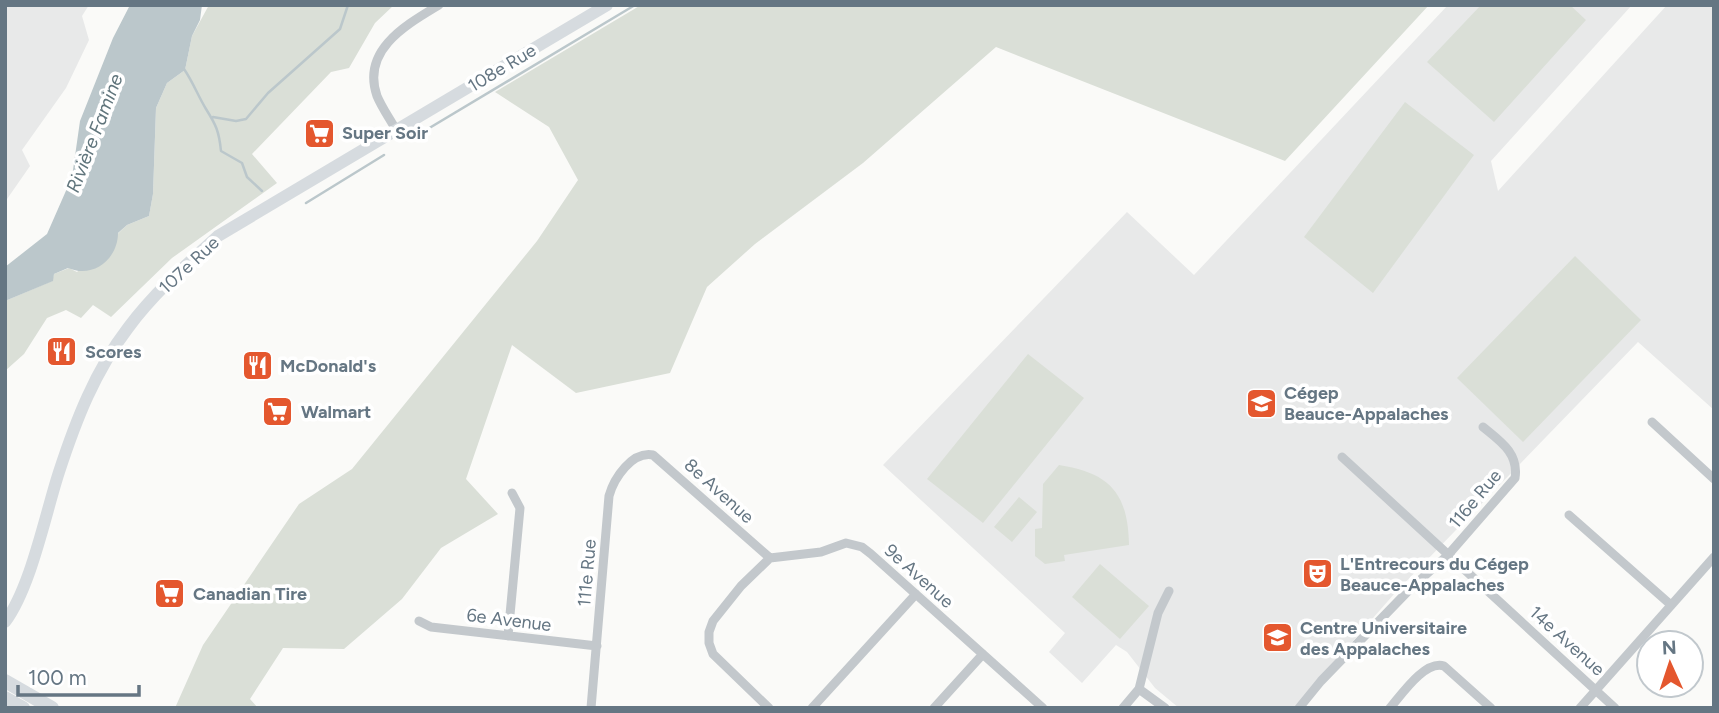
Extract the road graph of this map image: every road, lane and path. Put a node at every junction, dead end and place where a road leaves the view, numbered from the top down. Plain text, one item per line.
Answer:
1 (439, 5) edge
2 (607, 5) edge
3 (396, 130) junction
4 (1652, 422) dead end
5 (1483, 427) dead end
6 (644, 454) joint
7 (1342, 457) dead end
8 (1714, 479) edge
9 (512, 493) dead end
10 (1569, 515) dead end
11 (1448, 555) junction
12 (1714, 557) edge
13 (770, 558) junction
14 (1169, 591) dead end
15 (916, 594) junction
16 (1671, 606) junction
17 (418, 621) dead end
18 (5, 622) edge
19 (508, 636) junction
20 (597, 646) junction
21 (983, 654) junction
22 (5, 681) edge
23 (1139, 689) junction
24 (1597, 689) junction
25 (5, 698) edge
26 (23, 708) edge
27 (52, 708) edge
28 (591, 708) edge
29 (769, 708) edge
30 (813, 708) edge
31 (934, 708) edge
32 (1043, 708) edge
33 (1123, 708) edge
34 (1165, 708) edge
35 (1299, 708) edge
36 (1390, 708) edge
37 (1491, 708) edge
38 (1580, 708) edge
39 (1615, 708) edge

1 - 3 street
2 - 3 main road, 108e Rue
3 - 18 main road, 107e Rue
4 - 8 street
5 - 11 street, 116e Rue
6 - 13 street, 8e Avenue
6 - 20 street, 111e Rue
7 - 11 street, 14e Avenue
9 - 19 street
10 - 16 street
11 - 24 street, 14e Avenue
11 - 35 street, 116e Rue
12 - 16 street
13 - 15 street, 9e Avenue
13 - 29 street
14 - 23 street
15 - 21 street, 9e Avenue
15 - 30 street
16 - 24 street
17 - 19 street, 6e Avenue
19 - 20 street, 6e Avenue
20 - 28 street, 111e Rue
21 - 31 street
21 - 32 street, 9e Avenue
22 - 27 main road
23 - 33 street
23 - 34 street
24 - 38 street
24 - 39 street, 14e Avenue
25 - 26 main road
36 - 37 street

